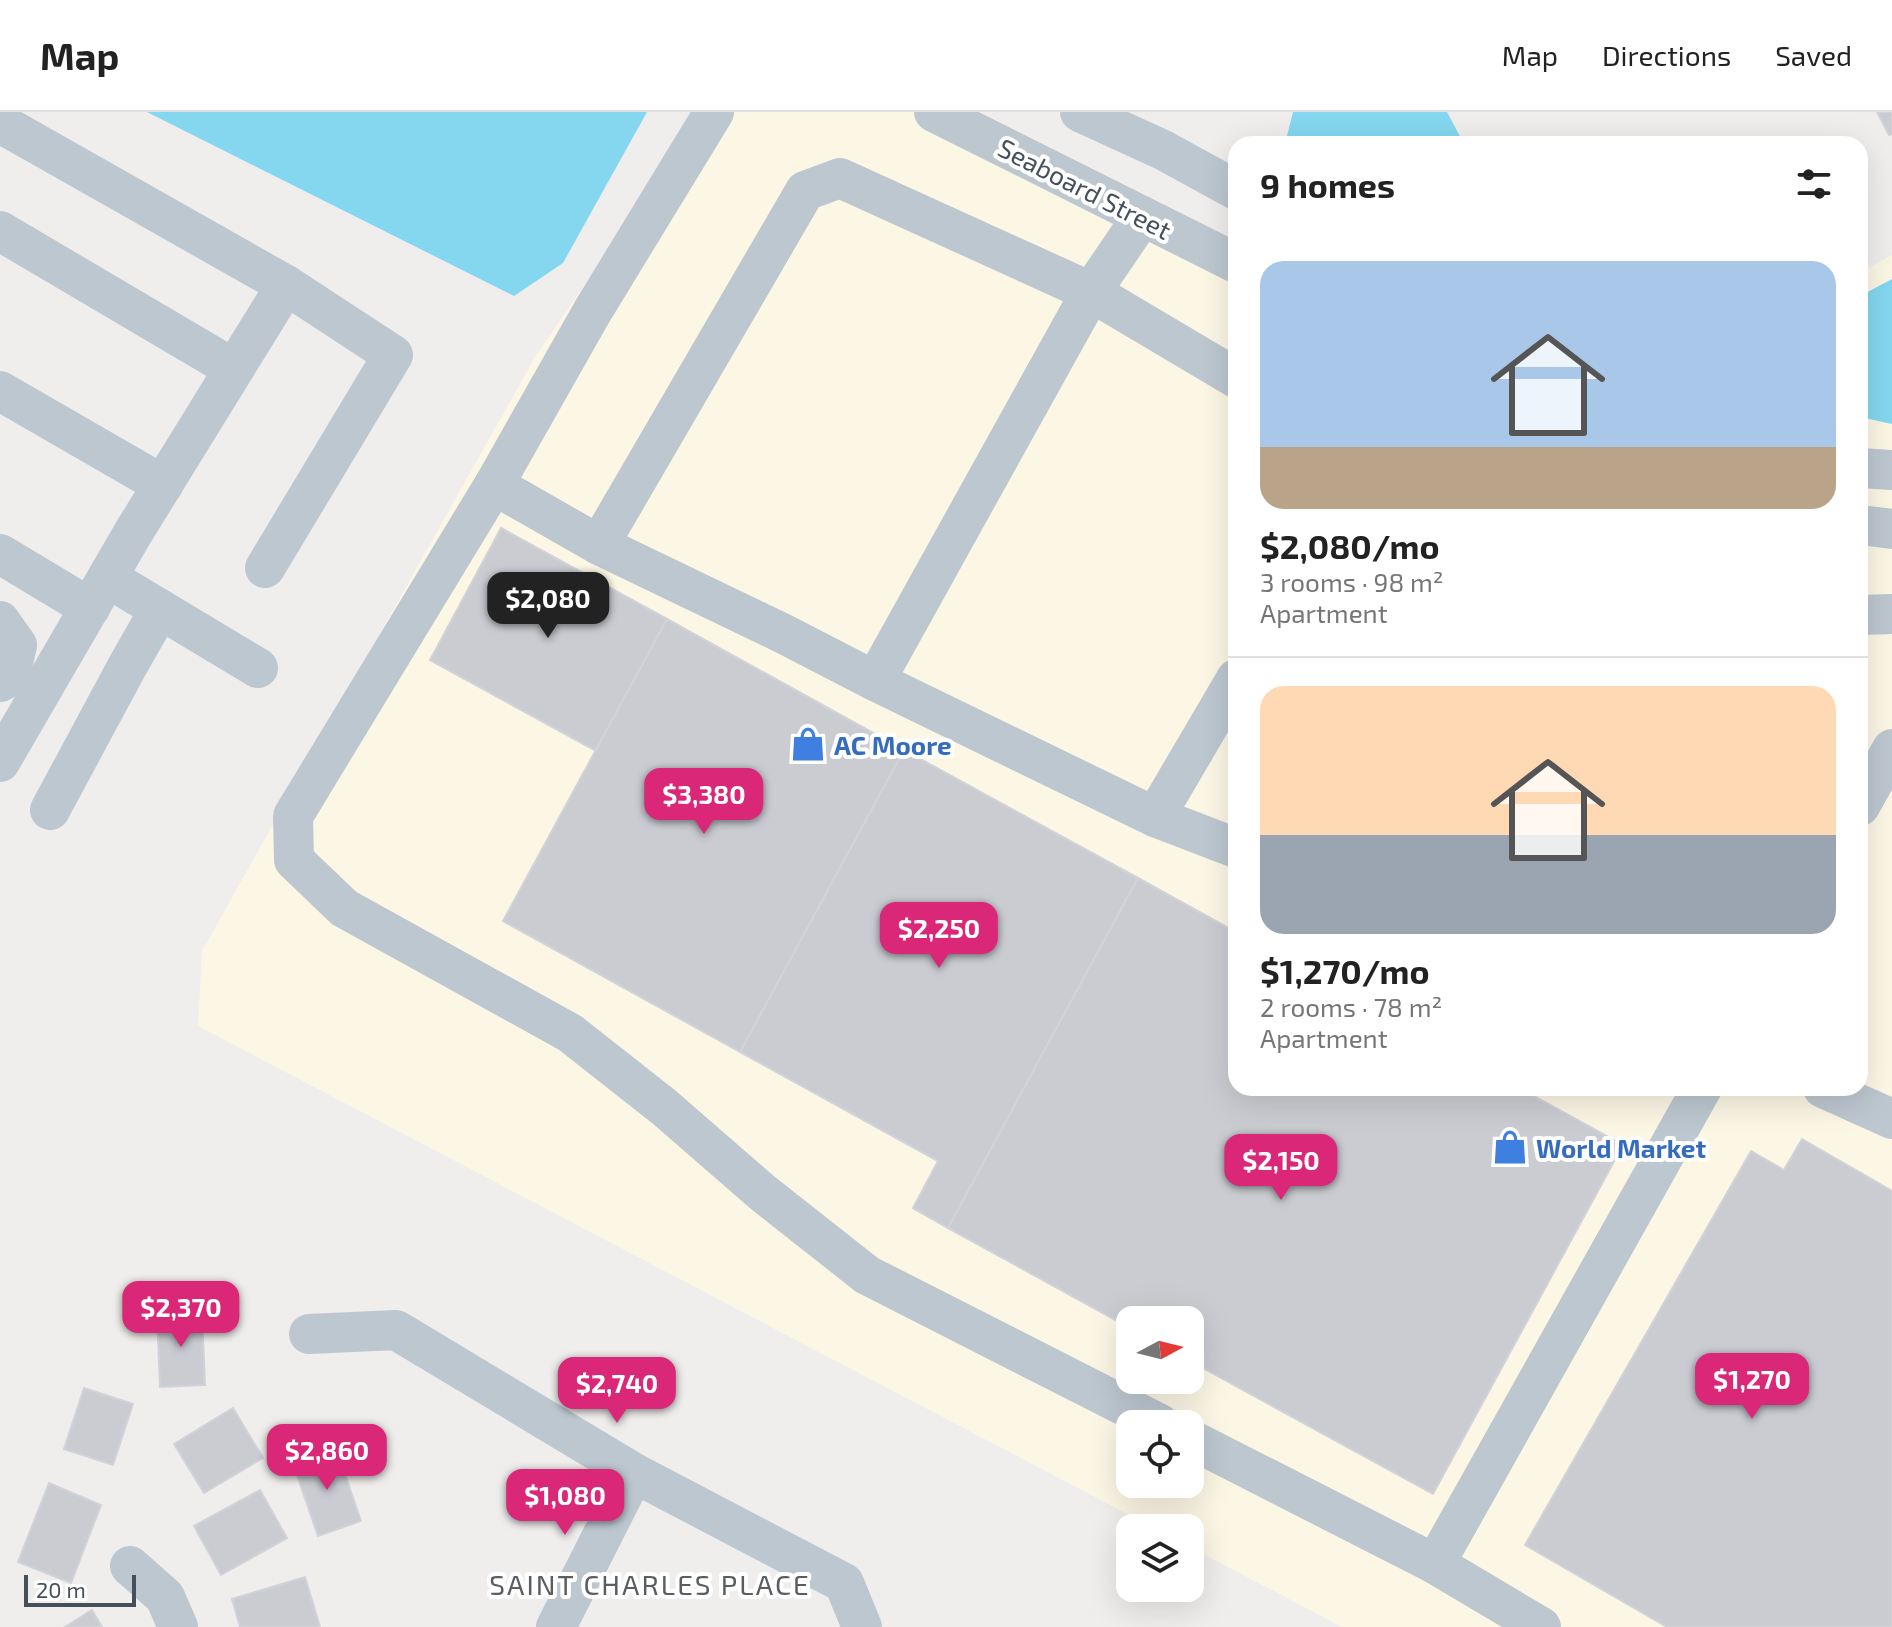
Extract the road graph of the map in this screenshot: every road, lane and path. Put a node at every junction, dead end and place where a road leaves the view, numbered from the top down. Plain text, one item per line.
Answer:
1 (714, 112) edge
2 (934, 112) edge
3 (1080, 112) edge
4 (0, 123) edge
5 (1228, 186) edge
6 (1142, 217) junction
7 (0, 231) edge
8 (1228, 259) edge
9 (286, 285) junction
10 (1091, 292) junction
11 (234, 369) junction
12 (1228, 373) edge
13 (0, 391) edge
14 (1868, 468) edge
15 (1892, 470) edge
16 (163, 485) junction
17 (494, 485) junction
18 (1868, 526) edge
19 (1892, 529) edge
20 (599, 545) junction
21 (0, 554) edge
22 (265, 568) dead end
23 (99, 593) junction
24 (160, 609) junction
25 (1892, 614) edge
26 (1868, 615) edge
27 (0, 621) edge
28 (258, 668) dead end
29 (875, 681) junction
30 (0, 682) edge
31 (1228, 693) edge
32 (1892, 749) edge
33 (0, 762) edge
34 (1868, 792) edge
35 (50, 810) dead end
36 (1155, 817) junction
37 (1228, 845) edge
38 (1698, 1096) edge
39 (1841, 1096) edge
40 (1892, 1119) edge
41 (309, 1334) dead end
42 (1132, 1410) edge
43 (1204, 1446) edge
44 (634, 1473) junction
45 (1435, 1564) junction
46 (130, 1566) dead end
47 (178, 1627) edge
48 (556, 1627) edge
49 (862, 1627) edge
50 (1541, 1627) edge

1 - 17 street
2 - 6 street, Seaboard Street
3 - 5 street
4 - 9 street
6 - 8 street, Seaboard Street
6 - 10 street
7 - 11 street
9 - 11 street
9 - 22 street
10 - 12 street
10 - 20 street
10 - 29 street
11 - 16 street
13 - 16 street
14 - 15 street
16 - 23 street
17 - 20 street
17 - 42 street
18 - 19 street
20 - 29 street
21 - 23 street
23 - 24 street
23 - 33 street
24 - 28 street
24 - 35 street
25 - 26 street
27 - 30 street
29 - 36 street
31 - 36 street
32 - 34 street
36 - 37 street
38 - 45 street
39 - 40 street
41 - 44 street
43 - 45 street
44 - 48 street
44 - 49 street
45 - 50 street
46 - 47 street

